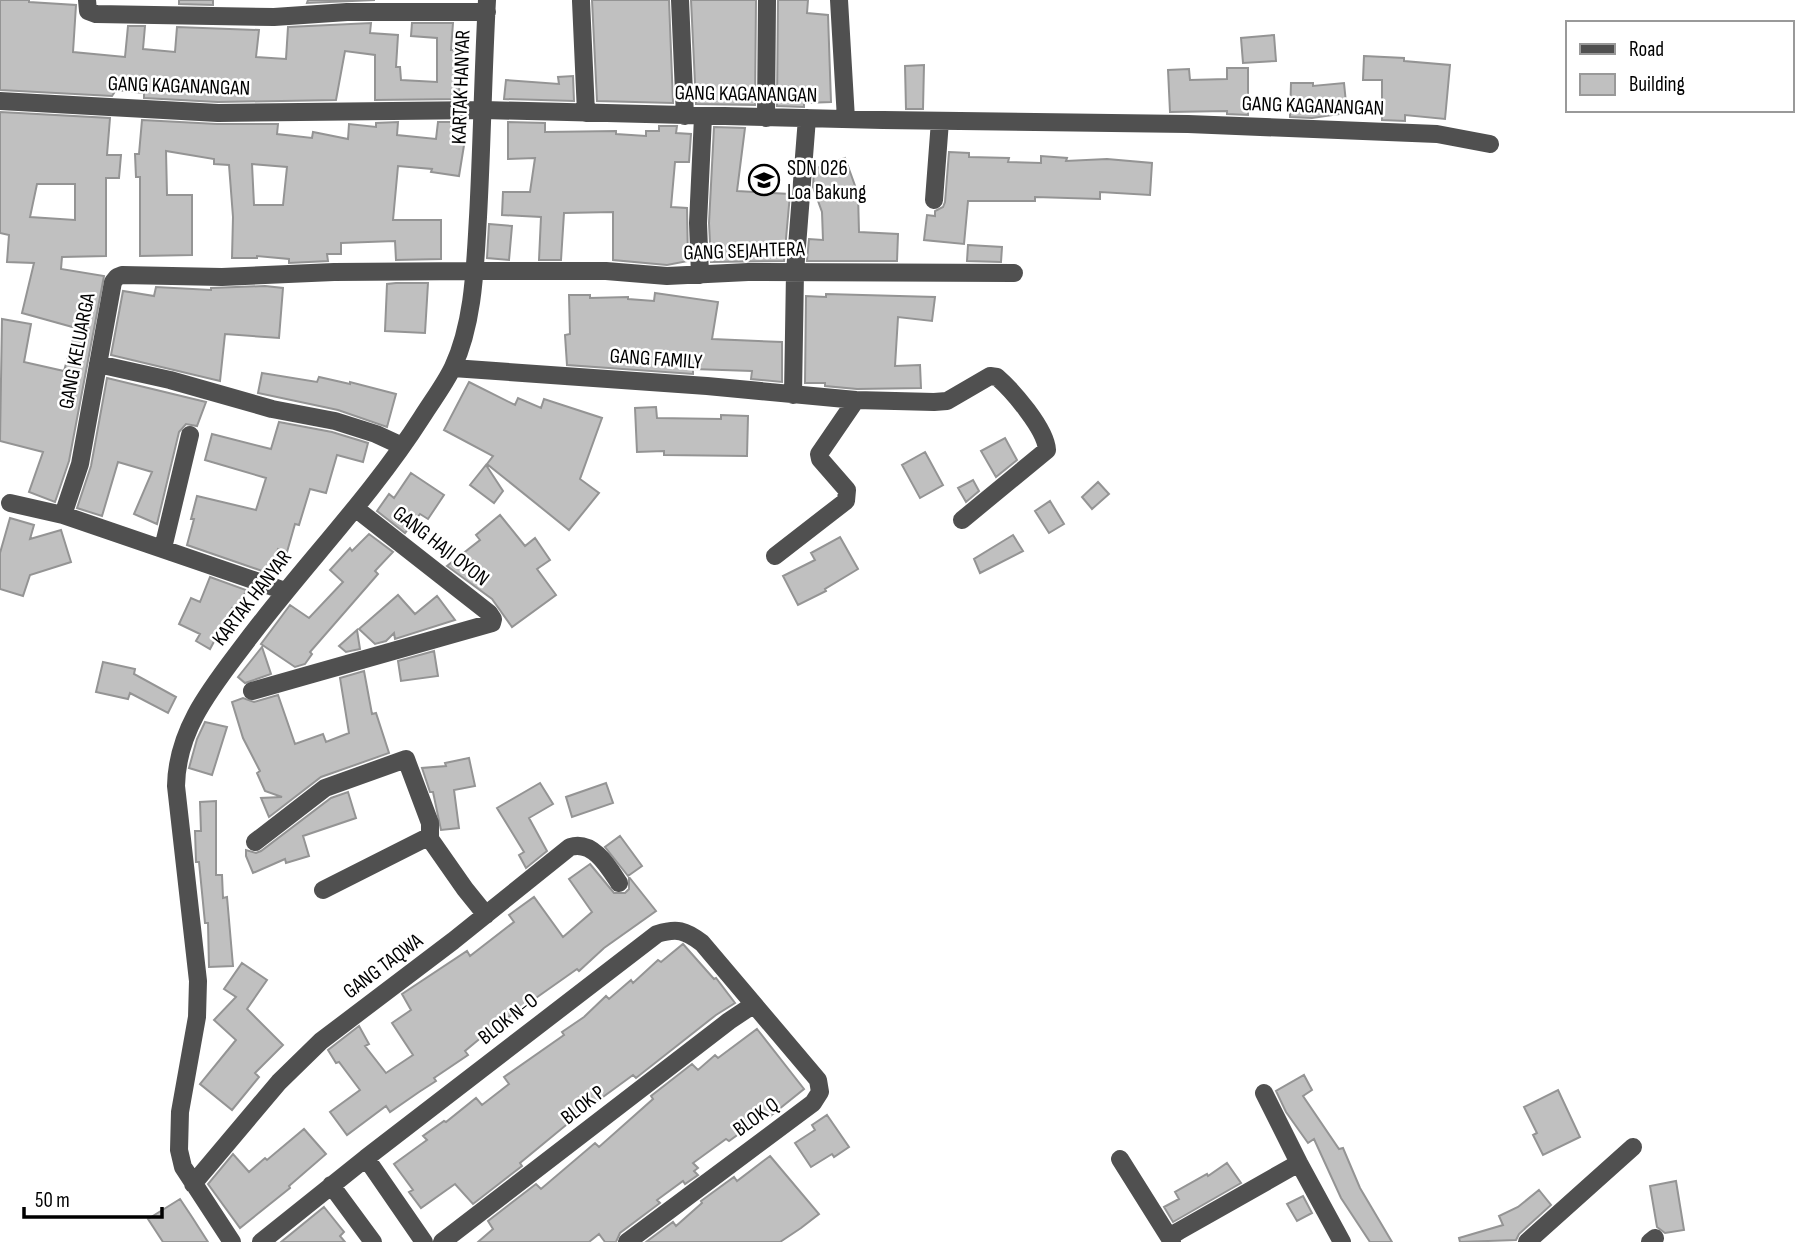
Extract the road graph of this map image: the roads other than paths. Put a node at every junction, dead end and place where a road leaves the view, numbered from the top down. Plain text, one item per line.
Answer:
1 (87, 0) edge
2 (680, 0) edge
3 (767, 0) edge
4 (839, 0) edge
5 (582, 1) edge
6 (487, 6) edge
7 (223, 9) edge
8 (0, 101) edge
9 (484, 110) junction
10 (586, 113) junction
11 (694, 116) junction
12 (766, 118) junction
13 (807, 118) junction
14 (846, 119) junction
15 (940, 121) junction
16 (1490, 144) dead end
17 (934, 200) dead end
18 (475, 271) junction
19 (795, 272) junction
20 (1014, 274) dead end
21 (700, 275) junction
22 (98, 364) junction
23 (453, 368) junction
24 (793, 395) junction
25 (856, 400) junction
26 (190, 435) dead end
27 (402, 446) junction
28 (10, 503) dead end
29 (355, 508) junction
30 (63, 515) junction
31 (962, 520) dead end
32 (163, 548) junction
33 (775, 556) dead end
34 (285, 591) junction
35 (251, 691) dead end
36 (430, 836) junction
37 (255, 842) dead end
38 (619, 883) dead end
39 (323, 890) dead end
40 (486, 915) junction
41 (753, 1006) junction
42 (1264, 1093) dead end
43 (1633, 1147) dead end
44 (1120, 1159) dead end
45 (362, 1161) junction
46 (1298, 1163) junction
47 (336, 1180) junction
48 (193, 1184) junction
49 (1170, 1239) edge
50 (232, 1242) edge
51 (261, 1242) edge
52 (373, 1242) edge
53 (424, 1242) edge
54 (442, 1242) edge
55 (627, 1242) edge
56 (1342, 1242) edge
57 (1527, 1242) edge

1 - 7 street
2 - 11 street
3 - 12 street
4 - 14 street
5 - 10 street
6 - 7 street
6 - 9 street, KARTAK HANYAR
8 - 9 street, GANG KAGANANGAN
9 - 10 street, GANG KAGANANGAN
9 - 18 street, KARTAK HANYAR
10 - 11 street, GANG KAGANANGAN
11 - 12 street, GANG KAGANANGAN
11 - 21 street
12 - 13 street, GANG KAGANANGAN
13 - 14 street, GANG KAGANANGAN
13 - 19 street
14 - 15 street, GANG KAGANANGAN
15 - 16 street, GANG KAGANANGAN
15 - 17 street
18 - 21 street, GANG SEJAHTERA
18 - 22 street, GANG KELUARGA
18 - 23 street, KARTAK HANYAR
19 - 20 street, GANG SEJAHTERA
19 - 21 street, GANG SEJAHTERA
19 - 24 street
22 - 27 street
22 - 30 street, GANG KELUARGA
23 - 24 street, GANG FAMILY
23 - 27 street, KARTAK HANYAR
24 - 25 street, GANG FAMILY
25 - 31 street, GANG FAMILY
25 - 33 street
26 - 32 street
27 - 29 street, KARTAK HANYAR
28 - 30 street
29 - 34 street, KARTAK HANYAR
29 - 35 street, GANG HAJI OYON
30 - 32 street
32 - 34 street
34 - 48 street, KARTAK HANYAR
36 - 37 street
36 - 39 street
36 - 40 street
38 - 40 street, GANG TAQWA
40 - 48 street, GANG TAQWA
41 - 45 street, BLOK N-O
41 - 54 street, BLOK P
41 - 55 street, BLOK Q
42 - 46 street
43 - 57 street
44 - 49 street
45 - 47 street
45 - 53 street
46 - 49 street
46 - 56 street
47 - 51 street
47 - 52 street
48 - 50 street, KARTAK HANYAR

